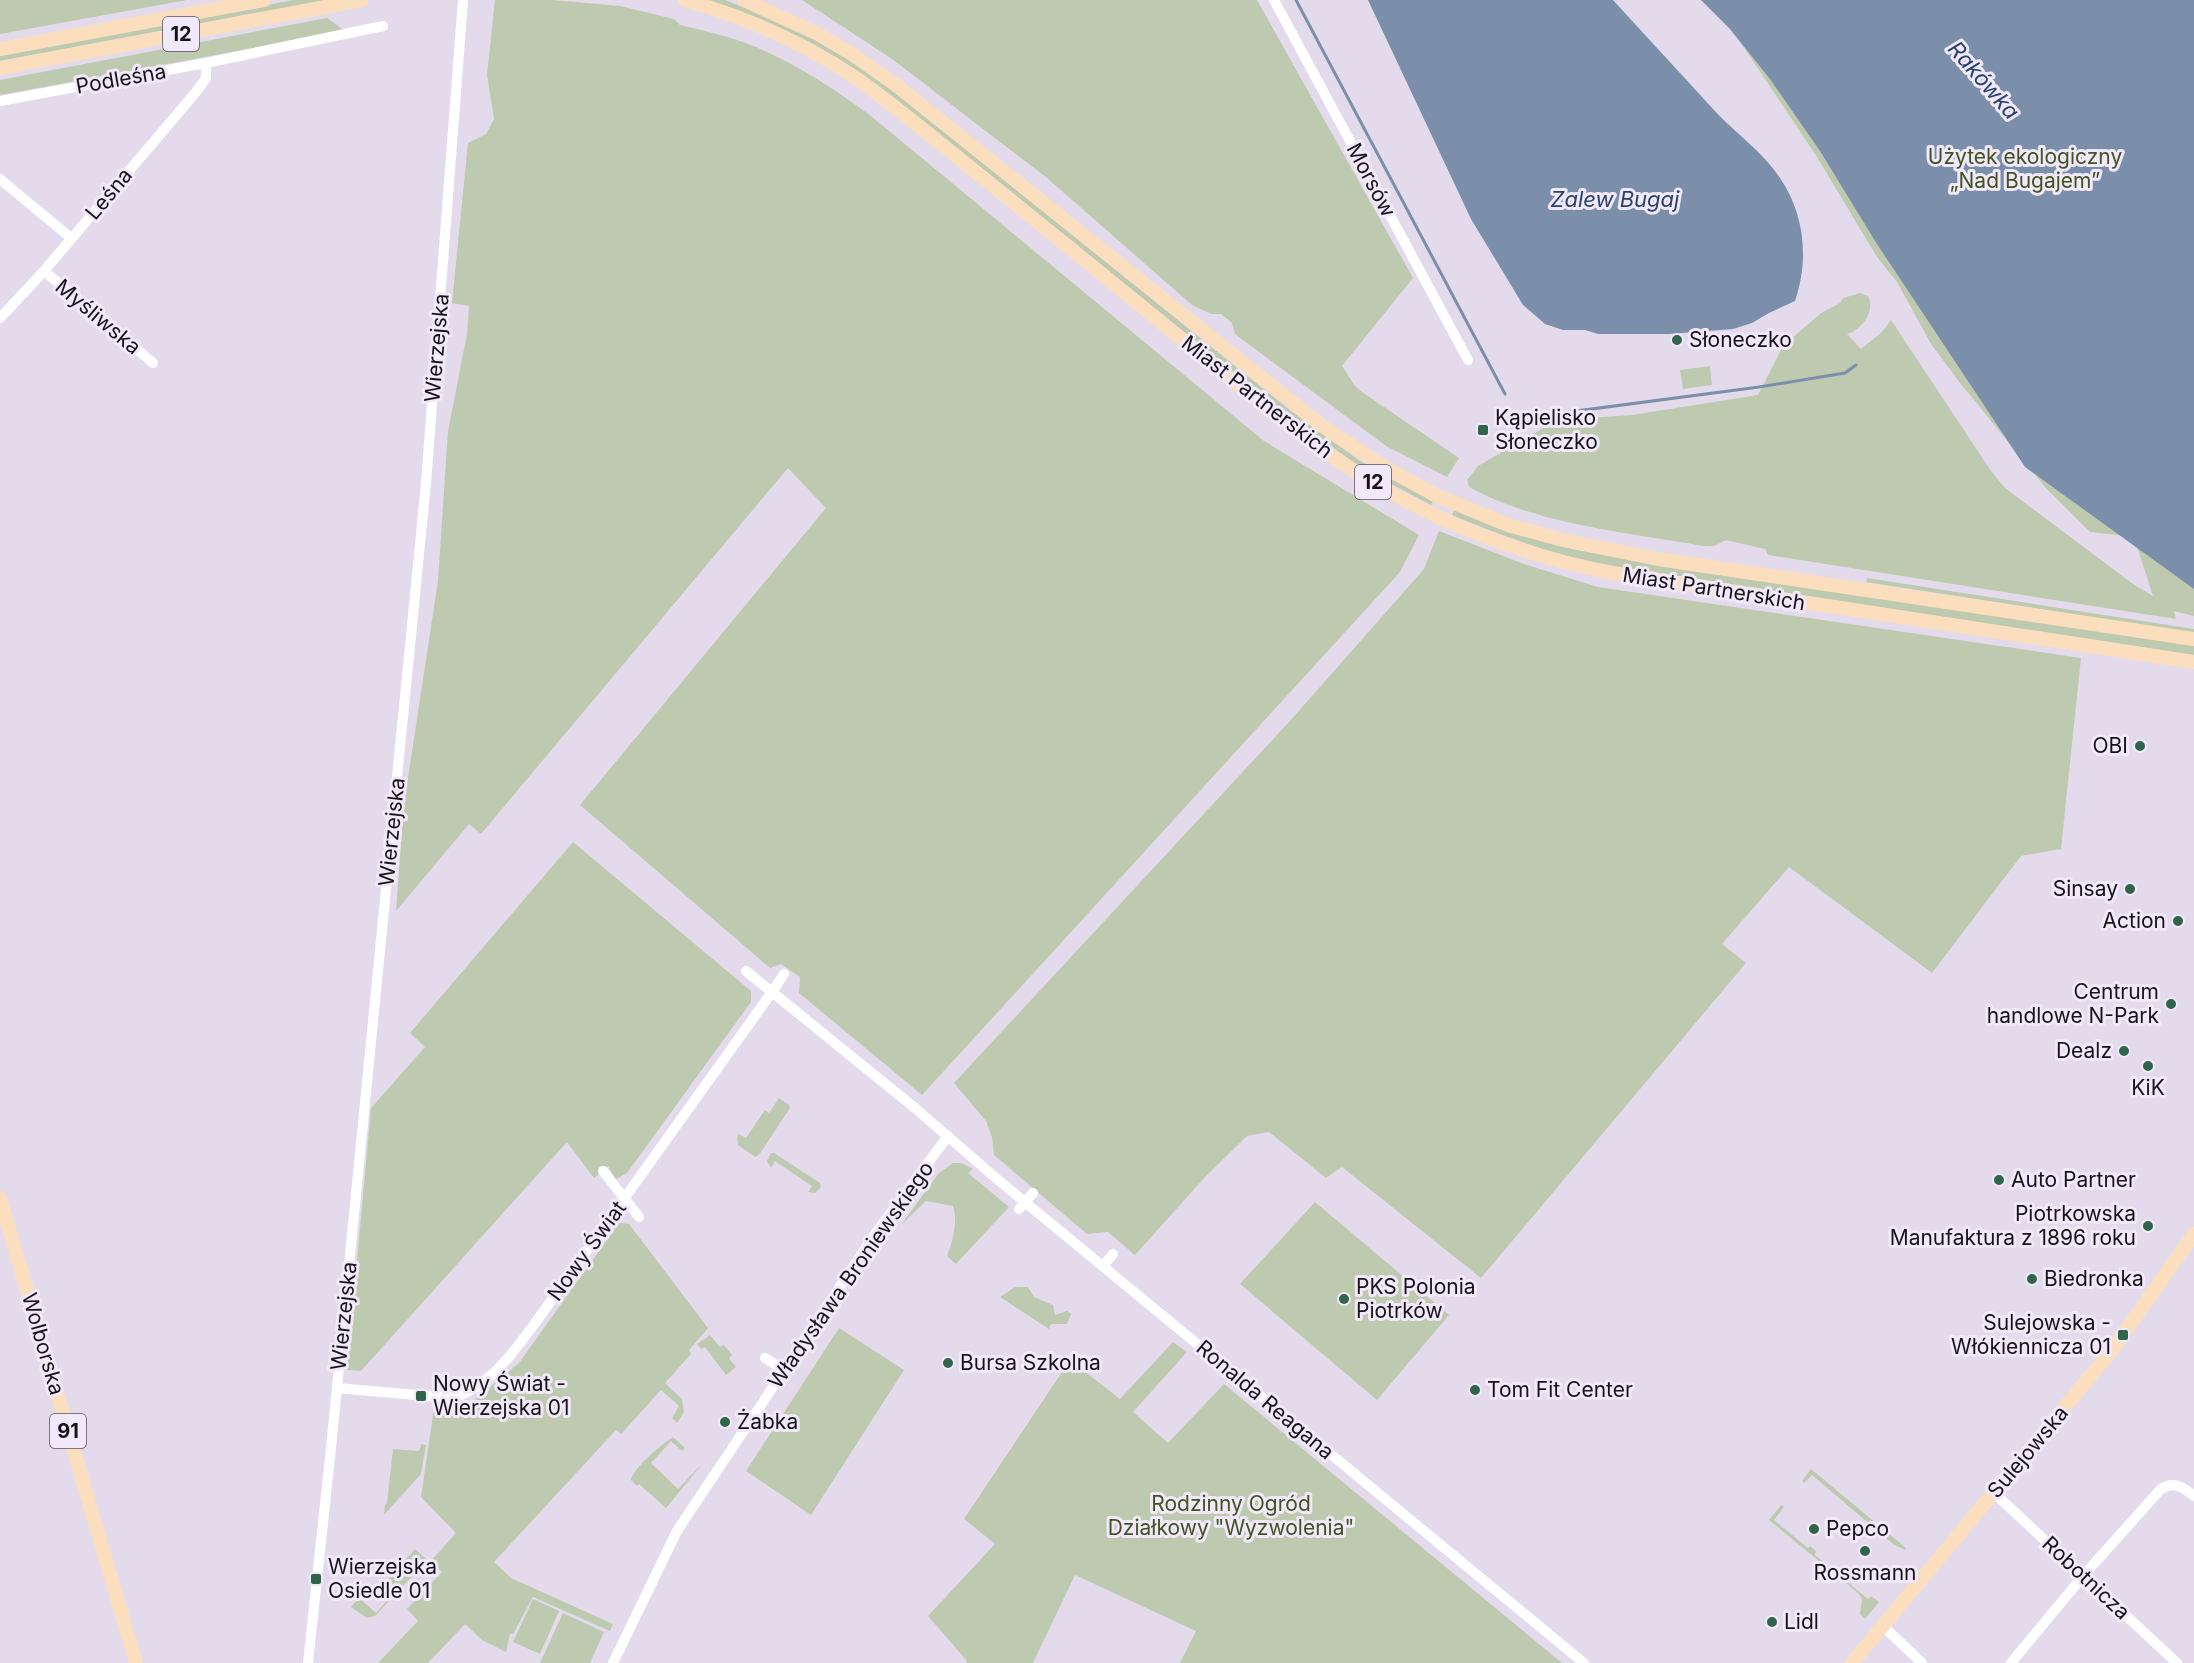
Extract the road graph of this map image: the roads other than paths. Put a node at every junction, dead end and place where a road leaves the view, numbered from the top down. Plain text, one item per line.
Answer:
1 (264, 0) edge
2 (362, 0) edge
3 (463, 0) edge
4 (685, 0) edge
5 (744, 0) edge
6 (1274, 0) edge
7 (383, 26) dead end
8 (0, 49) edge
9 (206, 63) junction
10 (0, 68) edge
11 (0, 100) edge
12 (0, 179) edge
13 (71, 238) junction
14 (44, 271) junction
15 (0, 318) edge
16 (1468, 360) dead end
17 (153, 363) dead end
18 (2194, 639) edge
19 (2194, 662) edge
20 (746, 971) dead end
21 (784, 974) dead end
22 (772, 992) junction
23 (948, 1136) junction
24 (603, 1171) dead end
25 (1033, 1193) dead end
26 (0, 1198) edge
27 (626, 1199) junction
28 (1022, 1205) junction
29 (639, 1217) dead end
30 (2194, 1234) edge
31 (1113, 1254) dead end
32 (1103, 1266) junction
33 (765, 1358) dead end
34 (784, 1370) junction
35 (337, 1388) junction
36 (1995, 1493) junction
37 (2194, 1496) edge
38 (2084, 1576) junction
39 (1883, 1626) junction
40 (136, 1663) edge
41 (308, 1663) edge
42 (613, 1663) edge
43 (1584, 1663) edge
44 (1852, 1663) edge
45 (1922, 1663) edge
46 (2011, 1663) edge
47 (2177, 1663) edge

1 - 8 main road, 12
2 - 10 main road, 12
3 - 35 street, Wierzejska
4 - 19 main road, Miast Partnerskich / 12
5 - 18 main road, Miast Partnerskich / 12
6 - 16 street, Morsów
7 - 9 street, Podleśna
9 - 11 street, Podleśna
9 - 13 street, Leśna
12 - 13 street
13 - 14 street, Leśna
14 - 15 street, Leśna
14 - 17 street, Myśliwska
20 - 22 street
21 - 22 street, Nowy Świat
22 - 23 street
22 - 27 street, Nowy Świat
23 - 28 street, Ronalda Reagana
23 - 34 street, Władysława Broniewskiego
24 - 27 street
25 - 28 street
26 - 40 main road, Wolborska / 91
27 - 29 street
27 - 35 street, Nowy Świat
28 - 32 street, Ronalda Reagana
30 - 36 main road, Sulejowska
31 - 32 street
32 - 43 street, Ronalda Reagana
33 - 34 street
34 - 42 street, Władysława Broniewskiego
35 - 41 street, Wierzejska
36 - 38 street, Robotnicza
36 - 39 main road, Sulejowska
37 - 38 street
38 - 46 street
38 - 47 street, Robotnicza
39 - 44 main road, Sulejowska
39 - 45 street

